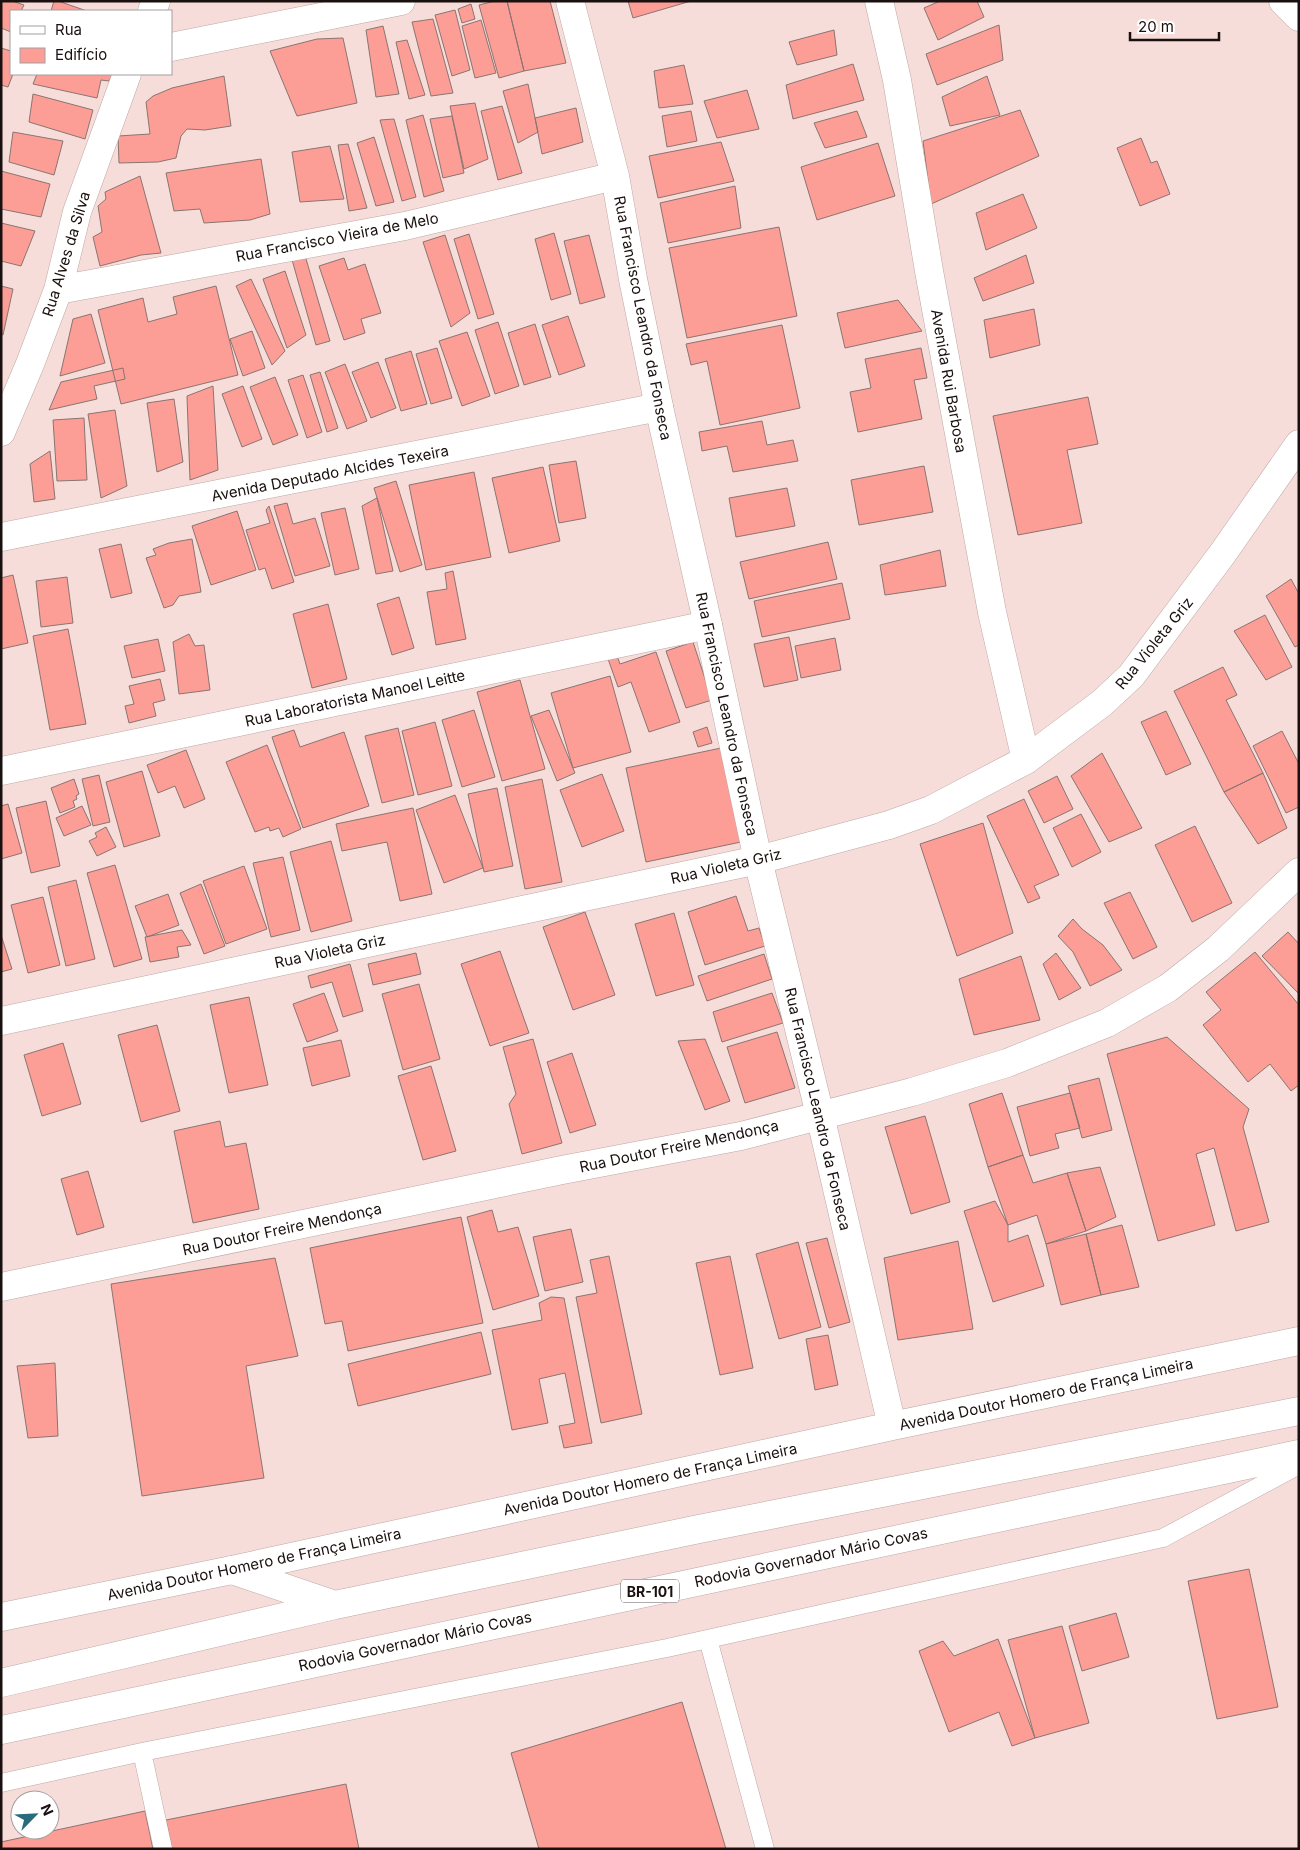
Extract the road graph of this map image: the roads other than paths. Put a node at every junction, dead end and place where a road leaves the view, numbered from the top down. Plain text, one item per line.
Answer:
1 (401, 1) edge
2 (570, 1) edge
3 (879, 1) edge
4 (1283, 1) edge
5 (1299, 17) edge
6 (172, 47) edge
7 (127, 75) edge
8 (616, 176) junction
9 (58, 290) junction
10 (659, 407) junction
11 (1, 432) edge
12 (1299, 444) edge
13 (1, 537) edge
14 (708, 625) junction
15 (1026, 760) junction
16 (1, 771) edge
17 (758, 860) junction
18 (1299, 872) edge
19 (1, 1021) edge
20 (820, 1115) junction
21 (1, 1287) edge
22 (1299, 1341) edge
23 (1299, 1411) edge
24 (892, 1426) junction
25 (1299, 1454) edge
26 (1299, 1465) edge
27 (232, 1570) junction
28 (335, 1605) junction
29 (1, 1617) edge
30 (708, 1639) junction
31 (1, 1683) edge
32 (1, 1730) edge
33 (142, 1752) junction
34 (1, 1783) edge
35 (163, 1849) edge
36 (765, 1849) edge

1 - 6 main road
2 - 8 main road, Rua Francisco Leandro da Fonseca
3 - 15 main road, Avenida Rui Barbosa
4 - 5 main road
7 - 9 main road, Rua Alves da Silva
8 - 9 main road, Rua Francisco Vieira de Melo
8 - 10 main road, Rua Francisco Leandro da Fonseca
9 - 11 main road, Rua Alves da Silva
10 - 13 main road, Avenida Deputado Alcides Texeira
10 - 14 main road, Rua Francisco Leandro da Fonseca
12 - 15 main road, Rua Violeta Griz
14 - 16 main road, Rua Laboratorista Manoel Leitte
14 - 17 main road, Rua Francisco Leandro da Fonseca
15 - 17 main road, Rua Violeta Griz
17 - 19 main road, Rua Violeta Griz
17 - 20 main road, Rua Francisco Leandro da Fonseca
18 - 20 main road, Rua Doutor Freire Mendonça
20 - 21 main road, Rua Doutor Freire Mendonça
20 - 24 main road, Rua Francisco Leandro da Fonseca
22 - 24 main road, Avenida Doutor Homero de França Limeira
23 - 28 main road
24 - 27 main road, Avenida Doutor Homero de França Limeira
25 - 32 main road, Rodovia Governador Mário Covas / BR-101
26 - 30 lane
27 - 28 main road
27 - 29 main road, Avenida Doutor Homero de França Limeira
28 - 31 main road
30 - 33 lane
30 - 36 lane
33 - 34 lane
33 - 35 lane

